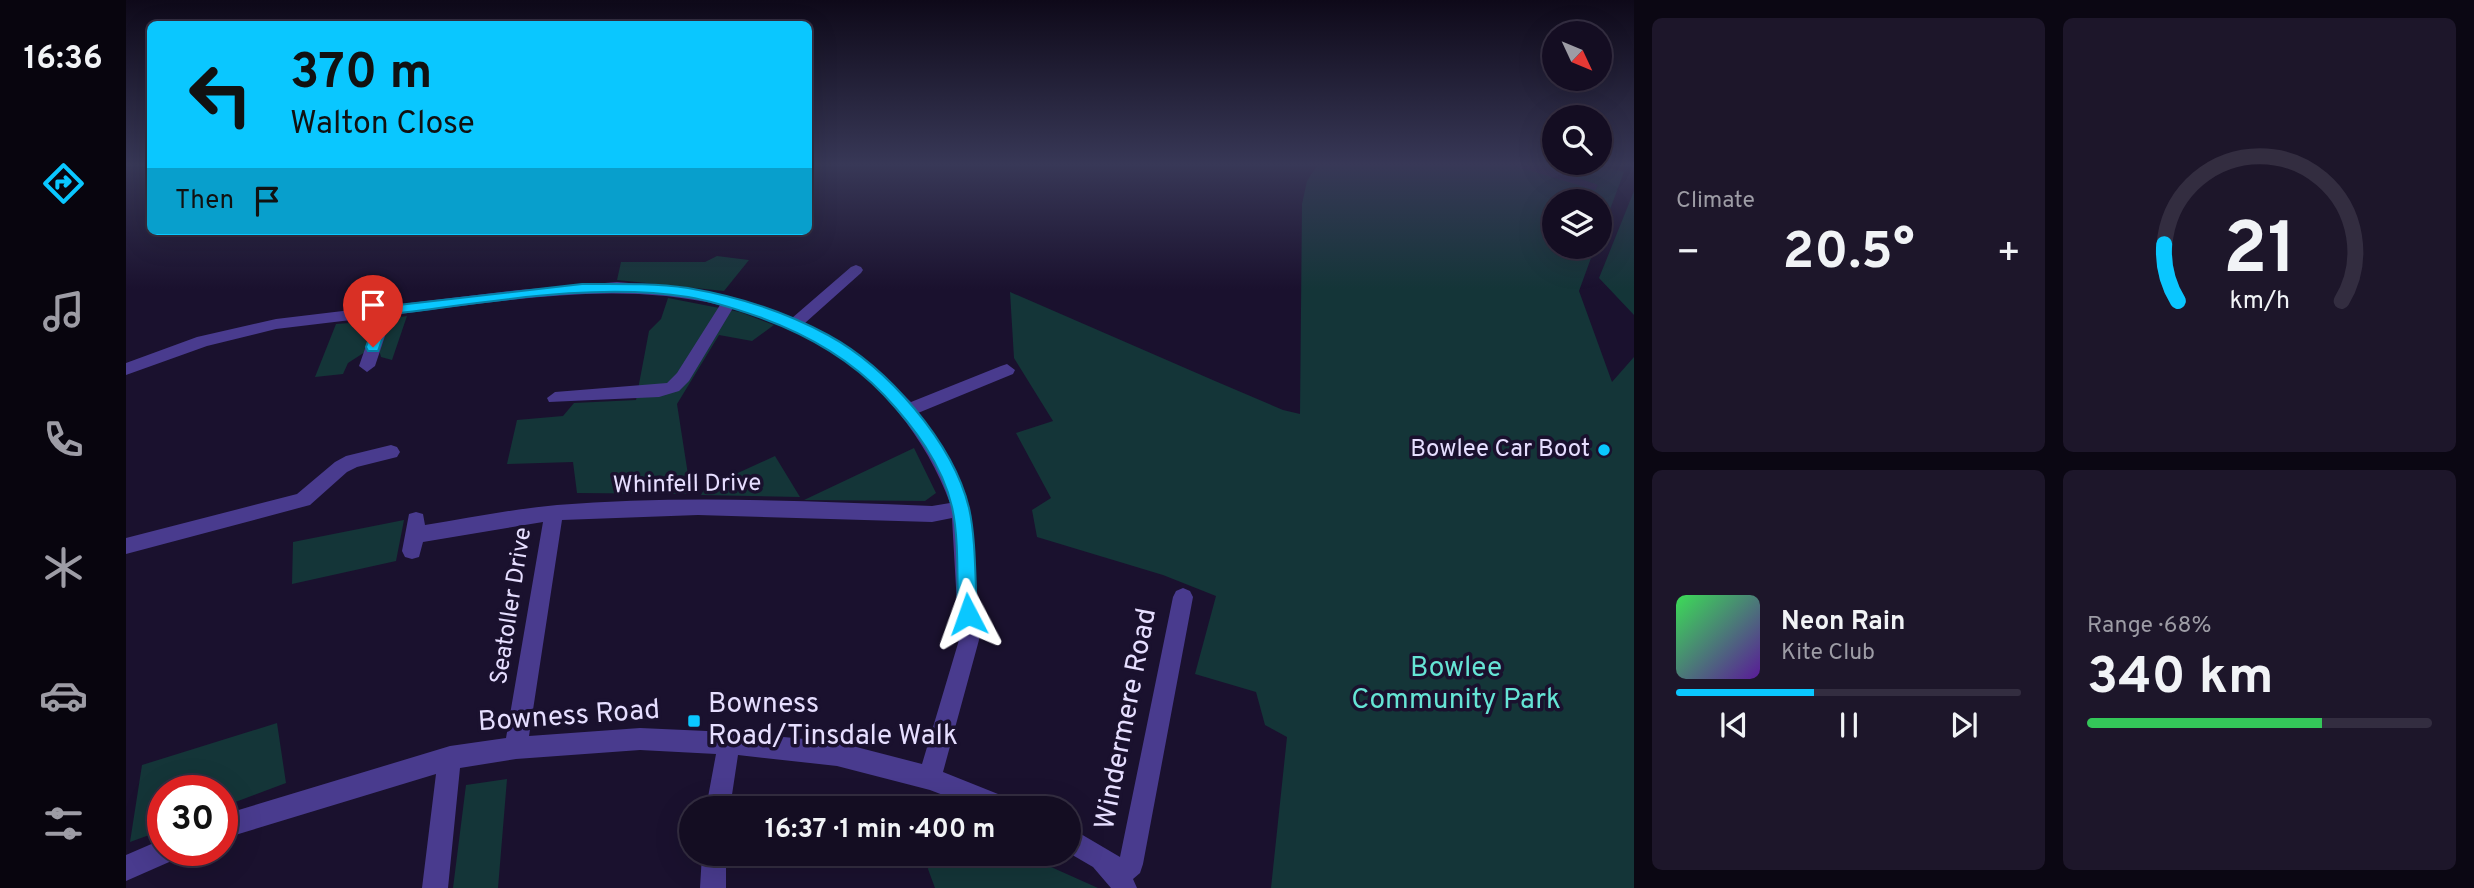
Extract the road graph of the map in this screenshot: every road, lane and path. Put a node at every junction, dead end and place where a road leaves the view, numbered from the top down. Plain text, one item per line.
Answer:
1 (856, 270) dead end
2 (729, 302) junction
3 (386, 310) junction
4 (794, 324) junction
5 (368, 366) dead end
6 (127, 368) edge
7 (1007, 370) dead end
8 (555, 398) dead end
9 (908, 410) junction
10 (391, 452) dead end
11 (961, 509) junction
12 (554, 513) junction
13 (414, 536) dead end
14 (126, 546) edge
15 (1183, 597) dead end
16 (729, 743) junction
17 (516, 748) junction
18 (450, 758) junction
19 (930, 778) junction
20 (720, 796) edge
21 (975, 796) edge
22 (238, 822) edge
23 (1081, 846) edge
24 (147, 859) edge
25 (714, 866) edge
26 (126, 868) edge
27 (1121, 881) edge
28 (435, 888) edge
29 (713, 888) edge

1 - 4 street
2 - 3 street
2 - 4 street
2 - 8 street
3 - 5 street
3 - 6 street
4 - 9 street
7 - 9 street
9 - 11 street
10 - 14 street
11 - 12 street, Whinfell Drive
11 - 19 street
12 - 13 street, Whinfell Drive
12 - 17 street, Seatoller Drive
15 - 27 street, Windermere Road
16 - 17 street, Bowness Road
16 - 19 street, Bowness Road
16 - 20 street
17 - 18 street, Bowness Road
18 - 22 street, Bowness Road
18 - 28 street
19 - 21 street, Bowness Road
23 - 27 street
24 - 26 street
25 - 29 street

